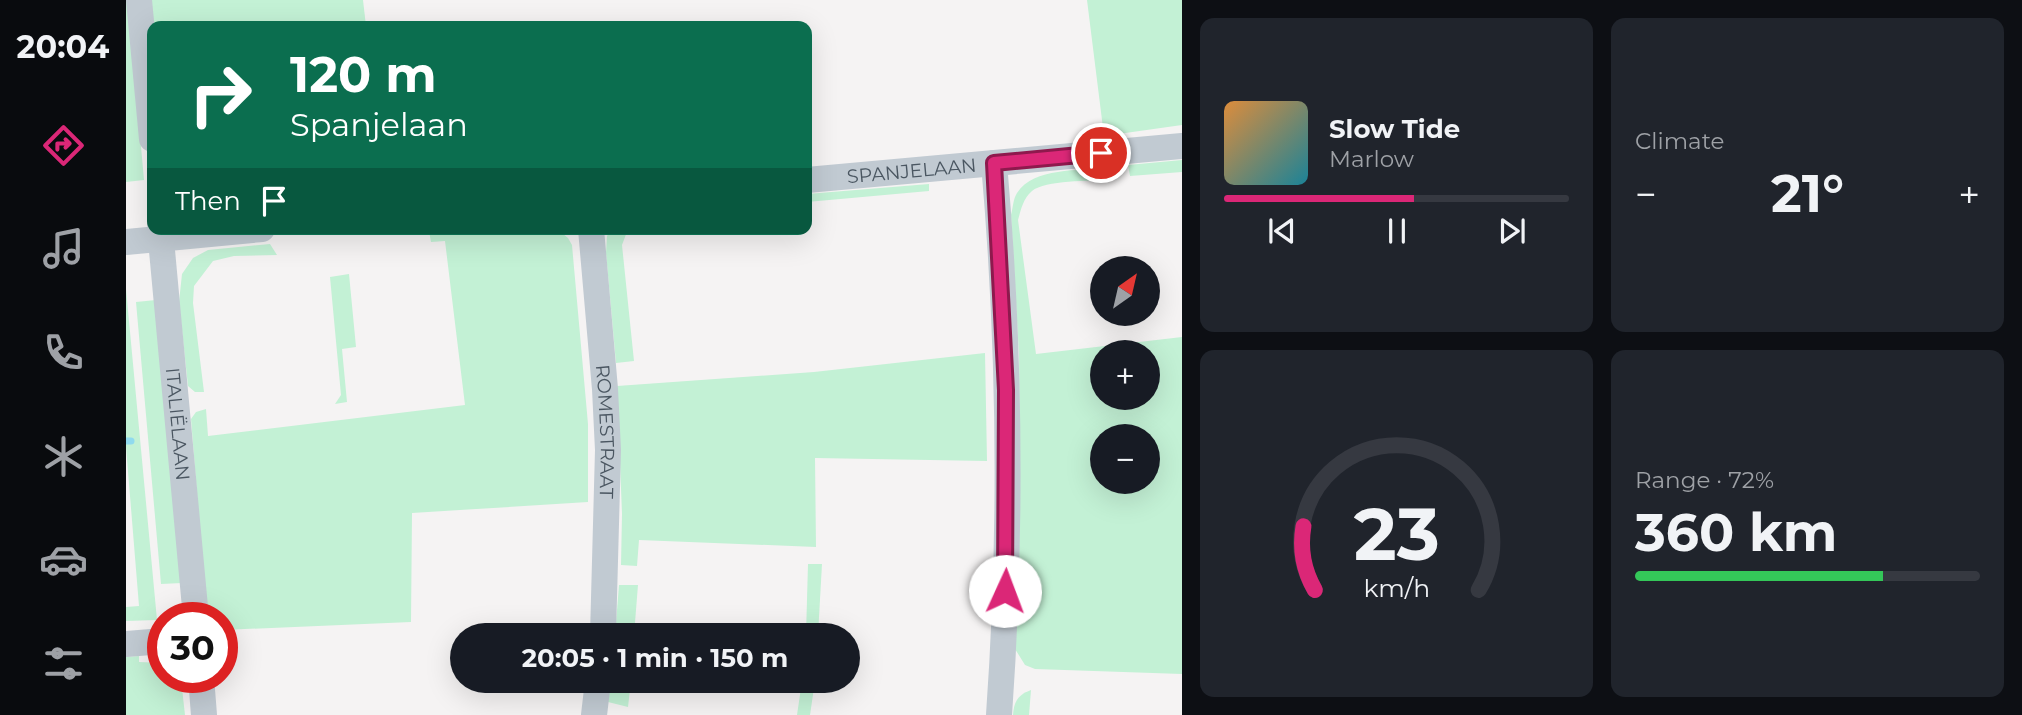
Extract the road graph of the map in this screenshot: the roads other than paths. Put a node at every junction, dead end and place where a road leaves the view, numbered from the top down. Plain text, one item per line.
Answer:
1 (139, 0) edge
2 (147, 86) edge
3 (1182, 146) edge
4 (994, 163) junction
5 (812, 180) edge
6 (156, 235) edge
7 (160, 235) edge
8 (591, 235) edge
9 (126, 242) edge
10 (194, 602) edge
11 (603, 623) edge
12 (147, 642) edge
13 (126, 644) edge
14 (202, 693) edge
15 (597, 693) edge
16 (204, 715) edge
17 (594, 715) edge
18 (999, 715) edge

1 - 2 street
3 - 4 street, SPANJELAAN
4 - 5 street, SPANJELAAN
4 - 18 street
6 - 9 street
7 - 10 street, ITALIËLAAN
8 - 11 street, ROMESTRAAT
12 - 13 street
14 - 16 street
15 - 17 street

